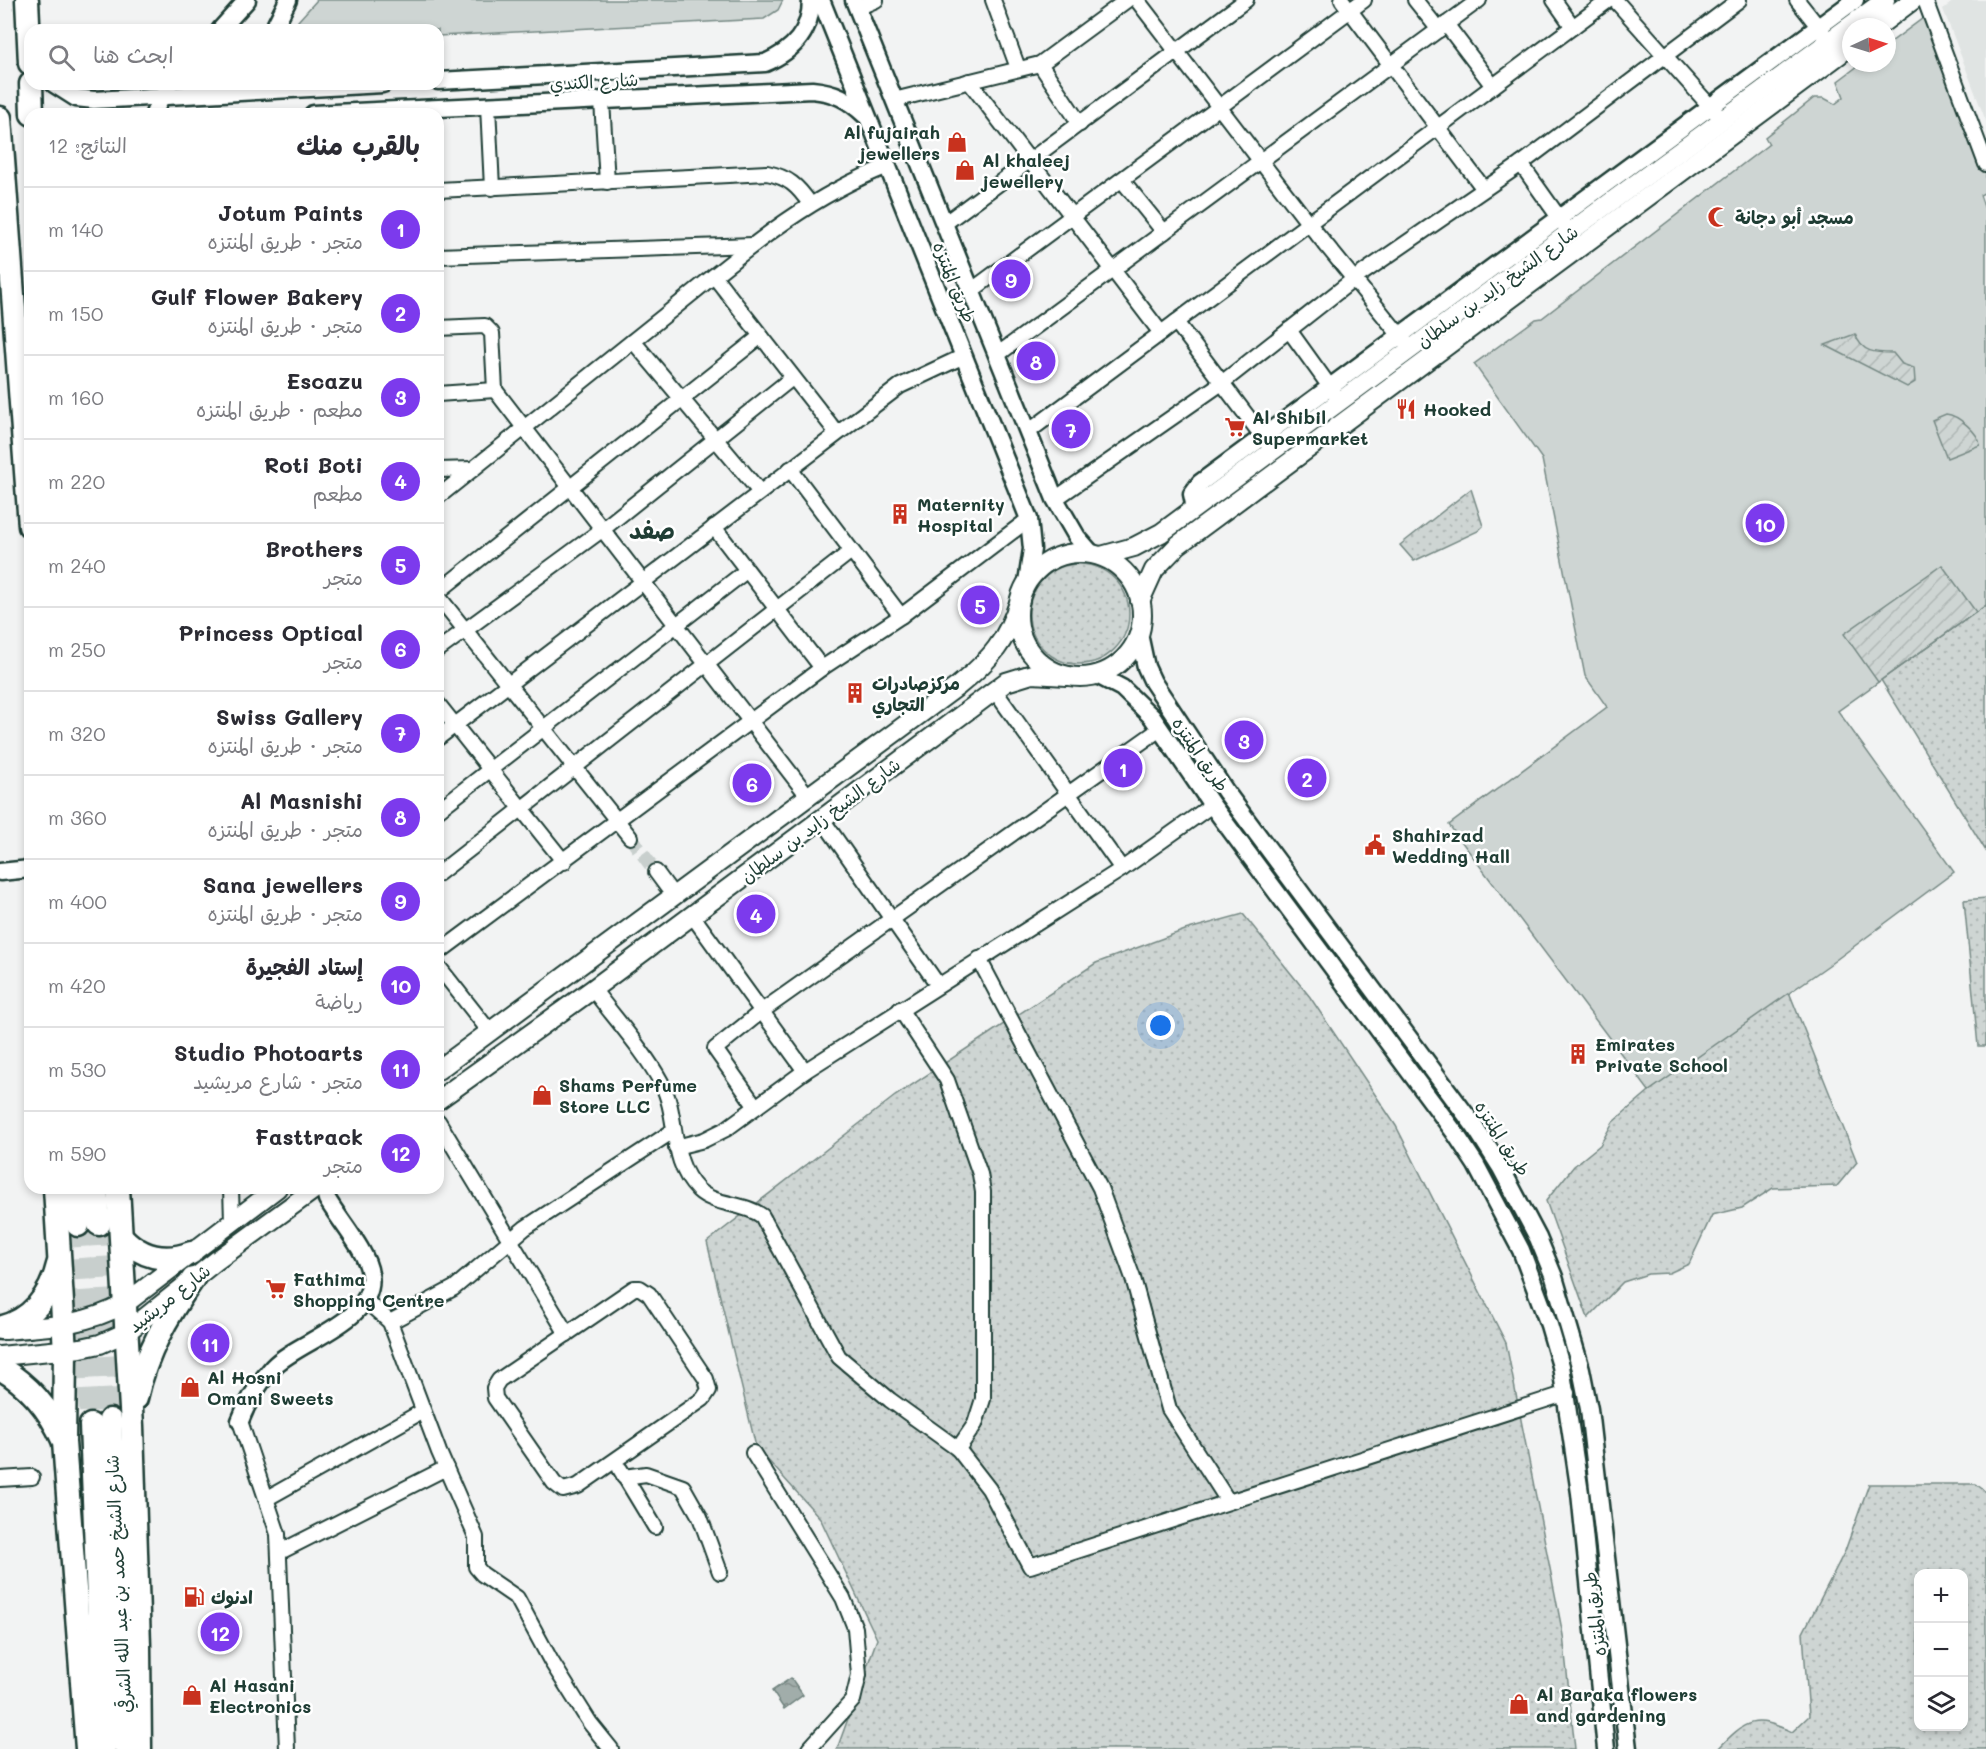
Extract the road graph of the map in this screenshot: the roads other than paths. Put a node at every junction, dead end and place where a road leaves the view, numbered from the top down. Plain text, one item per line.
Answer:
1 (247, 0) edge
2 (288, 0) edge
3 (811, 0) edge
4 (821, 0) edge
5 (876, 0) edge
6 (993, 0) edge
7 (1127, 0) edge
8 (1137, 0) edge
9 (1246, 0) edge
10 (1364, 0) edge
11 (1415, 0) edge
12 (1479, 0) edge
13 (1554, 0) edge
14 (1609, 0) edge
15 (1615, 0) edge
16 (1739, 0) edge
17 (1797, 0) edge
18 (1855, 0) edge
19 (1885, 0) edge
20 (1913, 0) edge
21 (1925, 0) edge
22 (27, 3) edge
23 (855, 4) edge
24 (1346, 5) edge
25 (1888, 18) edge
26 (28, 24) edge
27 (32, 24) edge
28 (225, 24) edge
29 (276, 24) edge
30 (1442, 27) junction
31 (1573, 27) junction
32 (1824, 34) junction
33 (1177, 51) junction
34 (1842, 53) edge
35 (1664, 57) junction
36 (1040, 64) junction
37 (1391, 65) junction
38 (1018, 68) junction
39 (444, 81) edge
40 (969, 81) junction
41 (1493, 86) junction
42 (31, 90) edge
43 (62, 90) edge
44 (160, 90) edge
45 (167, 90) edge
46 (356, 90) edge
47 (894, 100) junction
48 (602, 101) junction
49 (488, 106) junction
50 (1219, 107) junction
51 (32, 108) edge
52 (157, 108) edge
53 (358, 108) edge
54 (444, 108) edge
55 (1716, 113) junction
56 (0, 117) edge
57 (868, 118) junction
58 (1080, 124) junction
59 (1438, 127) junction
60 (1030, 160) junction
61 (1260, 162) junction
62 (1521, 164) junction
63 (1986, 164) edge
64 (888, 166) junction
65 (1122, 180) junction
66 (607, 182) junction
67 (492, 188) junction
68 (1484, 189) junction
69 (444, 190) edge
70 (810, 204) junction
71 (1071, 217) junction
72 (944, 224) junction
73 (1309, 224) junction
74 (1565, 225) junction
75 (1164, 232) junction
76 (753, 245) junction
77 (444, 256) edge
78 (1112, 270) junction
79 (714, 276) junction
80 (1354, 279) junction
81 (971, 291) junction
82 (1176, 322) junction
83 (444, 328) edge
84 (1289, 330) junction
85 (1161, 333) junction
86 (761, 336) junction
87 (633, 341) junction
88 (1405, 343) junction
89 (997, 355) junction
90 (964, 356) junction
91 (792, 378) junction
92 (1223, 382) junction
93 (495, 390) junction
94 (444, 394) edge
95 (1335, 394) junction
96 (681, 399) junction
97 (526, 426) junction
98 (1028, 432) junction
99 (837, 433) junction
100 (715, 438) junction
101 (1268, 443) junction
102 (24, 444) edge
103 (473, 469) junction
104 (790, 469) junction
105 (444, 470) edge
106 (571, 486) junction
107 (444, 492) edge
108 (759, 492) junction
109 (1055, 499) junction
110 (1029, 519) junction
111 (714, 527) junction
112 (603, 529) junction
113 (850, 552) junction
114 (1096, 554) junction
115 (746, 571) junction
116 (643, 581) junction
117 (1027, 582) junction
118 (444, 589) edge
119 (1020, 600) junction
120 (1140, 601) junction
121 (444, 602) edge
122 (776, 611) junction
123 (901, 616) junction
124 (676, 625) junction
125 (465, 629) junction
126 (1139, 634) junction
127 (444, 645) edge
128 (706, 664) junction
129 (822, 668) junction
130 (1096, 675) junction
131 (1067, 676) junction
132 (509, 684) junction
133 (995, 691) junction
134 (444, 711) edge
135 (752, 721) junction
136 (455, 725) junction
137 (544, 728) junction
138 (1160, 729) junction
139 (444, 733) edge
140 (575, 767) junction
141 (490, 770) junction
142 (1068, 794) junction
143 (808, 796) junction
144 (444, 805) edge
145 (1212, 805) junction
146 (522, 809) junction
147 (822, 819) junction
148 (618, 821) junction
149 (630, 837) tunnel mouth
150 (564, 862) junction
151 (444, 869) edge
152 (1122, 869) junction
153 (24, 870) edge
154 (0, 872) edge
155 (656, 872) tunnel mouth
156 (673, 895) junction
157 (692, 915) junction
158 (891, 920) junction
159 (444, 944) edge
160 (979, 960) junction
161 (444, 974) edge
162 (938, 985) junction
163 (593, 989) junction
164 (900, 1009) junction
165 (762, 1011) junction
166 (490, 1032) junction
167 (444, 1066) edge
168 (805, 1071) junction
169 (444, 1096) edge
170 (756, 1107) junction
171 (444, 1131) edge
172 (673, 1131) junction
173 (676, 1148) junction
174 (55, 1194) edge
175 (77, 1194) edge
176 (95, 1194) edge
177 (118, 1194) edge
178 (231, 1194) edge
179 (269, 1194) edge
180 (308, 1194) edge
181 (326, 1194) edge
182 (232, 1221) junction
183 (122, 1237) junction
184 (510, 1241) junction
185 (60, 1251) junction
186 (191, 1253) junction
187 (193, 1279) junction
188 (62, 1293) junction
189 (365, 1300) junction
190 (126, 1304) junction
191 (87, 1320) junction
192 (390, 1322) junction
193 (64, 1326) junction
194 (0, 1329) edge
195 (567, 1334) junction
196 (117, 1336) junction
197 (65, 1350) junction
198 (0, 1356) edge
199 (0, 1368) edge
200 (1567, 1394) junction
201 (423, 1411) junction
202 (240, 1421) joint
203 (111, 1424) junction
204 (64, 1442) junction
205 (958, 1449) junction
206 (753, 1453) dead end
207 (614, 1460) junction
208 (446, 1468) junction
209 (32, 1477) dead end
210 (624, 1477) junction
211 (0, 1479) edge
212 (266, 1499) junction
213 (1228, 1501) junction
214 (655, 1527) dead end
215 (280, 1552) junction
216 (720, 1572) dead end
217 (1591, 1624) junction
218 (1618, 1658) junction
219 (87, 1749) edge
220 (104, 1749) edge
221 (126, 1749) edge
222 (140, 1749) edge
223 (286, 1749) edge
224 (611, 1749) edge
225 (809, 1749) edge
226 (1606, 1749) edge
227 (1628, 1749) edge

1 - 28 street
2 - 29 street
3 - 39 street, شارع الكندي
4 - 57 street, طريق المنتزه
5 - 23 street
6 - 38 street
7 - 36 street
8 - 33 street
9 - 33 street
10 - 24 street
11 - 30 street
12 - 30 street
13 - 31 street
14 - 31 street
15 - 35 street
16 - 35 street
17 - 32 street
18 - 32 street
19 - 32 main road, شارع الشيخ زايد بن سلطان
20 - 25 main road
21 - 63 street
22 - 26 highway
22 - 27 street
23 - 47 street, طريق المنتزه
24 - 37 street
24 - 50 street
30 - 37 street
30 - 41 street
31 - 41 street
32 - 55 main road, شارع الشيخ زايد بن سلطان
33 - 50 street
33 - 58 street
34 - 120 main road, شارع الشيخ زايد بن سلطان
35 - 55 street
35 - 62 street
36 - 38 street
36 - 58 street
37 - 59 street
37 - 61 street
38 - 40 street
40 - 47 street
40 - 60 street
41 - 59 street
42 - 51 highway
43 - 44 street
45 - 52 street
46 - 53 street
47 - 72 street, طريق المنتزه
48 - 49 street, شارع الكندي
48 - 57 street, شارع الكندي
48 - 66 street
49 - 54 street, شارع الكندي
49 - 67 street
50 - 61 street
50 - 65 street
55 - 74 main road, شارع الشيخ زايد بن سلطان
56 - 102 highway
57 - 64 street, طريق المنتزه
58 - 60 street
59 - 68 street
59 - 73 street
60 - 71 street
60 - 72 street
61 - 73 street
61 - 75 street
62 - 68 street
62 - 74 street
64 - 70 street
64 - 90 street, طريق المنتزه
65 - 71 street
65 - 75 street
66 - 67 street
66 - 70 street
67 - 69 street
68 - 80 street
70 - 76 street
71 - 78 street
71 - 81 street
72 - 81 street, طريق المنتزه
73 - 80 street
73 - 82 street
74 - 88 main road, شارع الشيخ زايد بن سلطان
75 - 78 street
76 - 77 street
76 - 79 street
78 - 85 street
78 - 89 street
79 - 86 street
79 - 87 street
80 - 84 street
80 - 88 street
81 - 89 street, طريق المنتزه
82 - 85 street
82 - 92 street
83 - 93 street
84 - 92 street
84 - 95 street
85 - 98 street
86 - 91 street
86 - 96 street
87 - 96 street
87 - 97 street
88 - 95 main road, شارع الشيخ زايد بن سلطان
89 - 98 street, طريق المنتزه
90 - 99 street
90 - 110 street, طريق المنتزه
91 - 99 street
91 - 100 street
92 - 101 street
92 - 109 street
93 - 94 street
93 - 97 street
95 - 101 main road, شارع الشيخ زايد بن سلطان
96 - 100 street
96 - 106 street
97 - 103 street
97 - 106 street
98 - 109 street, طريق المنتزه
99 - 104 street
100 - 108 street
100 - 112 street
101 - 114 main road, شارع الشيخ زايد بن سلطان
103 - 105 street
103 - 107 street
104 - 108 street
104 - 113 street
106 - 112 street
106 - 118 street
108 - 111 street
109 - 114 street, طريق المنتزه
110 - 117 street, طريق المنتزه
110 - 123 street
111 - 115 street
111 - 116 street
112 - 116 street
112 - 125 street
113 - 122 street
113 - 123 street
114 - 117 main road
114 - 120 main road
115 - 122 street
115 - 124 street
116 - 124 street
116 - 132 street
117 - 119 main road
119 - 131 main road
119 - 143 main road, شارع الشيخ زايد بن سلطان
120 - 126 main road
121 - 125 street
122 - 128 street
122 - 129 street
123 - 129 street
124 - 128 street
124 - 137 street
125 - 127 street
125 - 132 street
126 - 130 main road
126 - 218 street, طريق المنتزه
128 - 135 street
128 - 140 street
129 - 135 street
130 - 131 main road
130 - 138 street, طريق المنتزه
131 - 133 main road, شارع الشيخ زايد بن سلطان
132 - 136 street
132 - 137 street
133 - 142 street
133 - 147 main road, شارع الشيخ زايد بن سلطان
134 - 136 street
135 - 143 street
135 - 148 street
136 - 139 street
136 - 141 street
137 - 140 street
137 - 141 street
138 - 142 street
138 - 145 street, طريق المنتزه
140 - 146 street
140 - 148 street
141 - 144 street
141 - 146 street
142 - 152 street
142 - 158 street
143 - 156 main road, شارع الشيخ زايد بن سلطان
145 - 152 street
145 - 200 street, طريق المنتزه
146 - 150 street
146 - 151 street
147 - 157 main road, شارع الشيخ زايد بن سلطان
147 - 158 street
148 - 149 street
148 - 150 street
150 - 159 street
152 - 160 street
153 - 154 street
155 - 156 street
156 - 166 main road, شارع الشيخ زايد بن سلطان
157 - 163 main road, شارع الشيخ زايد بن سلطان
157 - 165 street
158 - 162 street
158 - 165 street
160 - 162 street
160 - 213 street
161 - 166 street
162 - 164 street
163 - 169 main road, شارع الشيخ زايد بن سلطان
163 - 172 street
164 - 168 street
164 - 205 street
165 - 168 street
165 - 170 street
166 - 167 main road, شارع الشيخ زايد بن سلطان
168 - 170 street
170 - 173 street
171 - 184 street
172 - 173 street
172 - 184 street
173 - 205 street
174 - 185 highway
175 - 176 highway
177 - 183 highway
178 - 182 street
179 - 182 main road
180 - 187 main road, شارع مريشيد
181 - 189 street
182 - 186 main road, شارع مريشيد
183 - 186 highway
183 - 190 highway
184 - 192 street
184 - 195 street
185 - 188 highway
185 - 194 highway
186 - 190 main road, شارع مريشيد
187 - 196 main road, شارع مريشيد
187 - 203 highway
188 - 191 main road
188 - 193 highway
189 - 192 street
189 - 202 street
190 - 191 main road, شارع مريشيد
190 - 196 highway
191 - 193 main road, شارع مريشيد
191 - 196 main road
192 - 201 street
193 - 194 main road, شارع مريشيد
193 - 196 main road
193 - 197 highway
195 - 207 street
195 - 207 street
196 - 197 main road, شارع مريشيد
196 - 203 highway
197 - 198 main road, شارع مريشيد
197 - 204 highway
199 - 204 highway
200 - 213 street
200 - 217 street, طريق المنتزه
201 - 208 street
201 - 212 street
202 - 212 street
203 - 220 highway, شارع الشيخ حمد بن عبد الله الشرقي
203 - 221 highway, شارع الشيخ حمد بن عبد الله الشرقي
203 - 222 highway
204 - 219 highway
205 - 213 street
206 - 225 street
207 - 210 street
208 - 215 street
208 - 224 street
209 - 211 street
210 - 214 street
210 - 216 street
212 - 215 street
215 - 223 street
217 - 218 street
217 - 226 street, طريق المنتزه
218 - 227 street, طريق المنتزه

